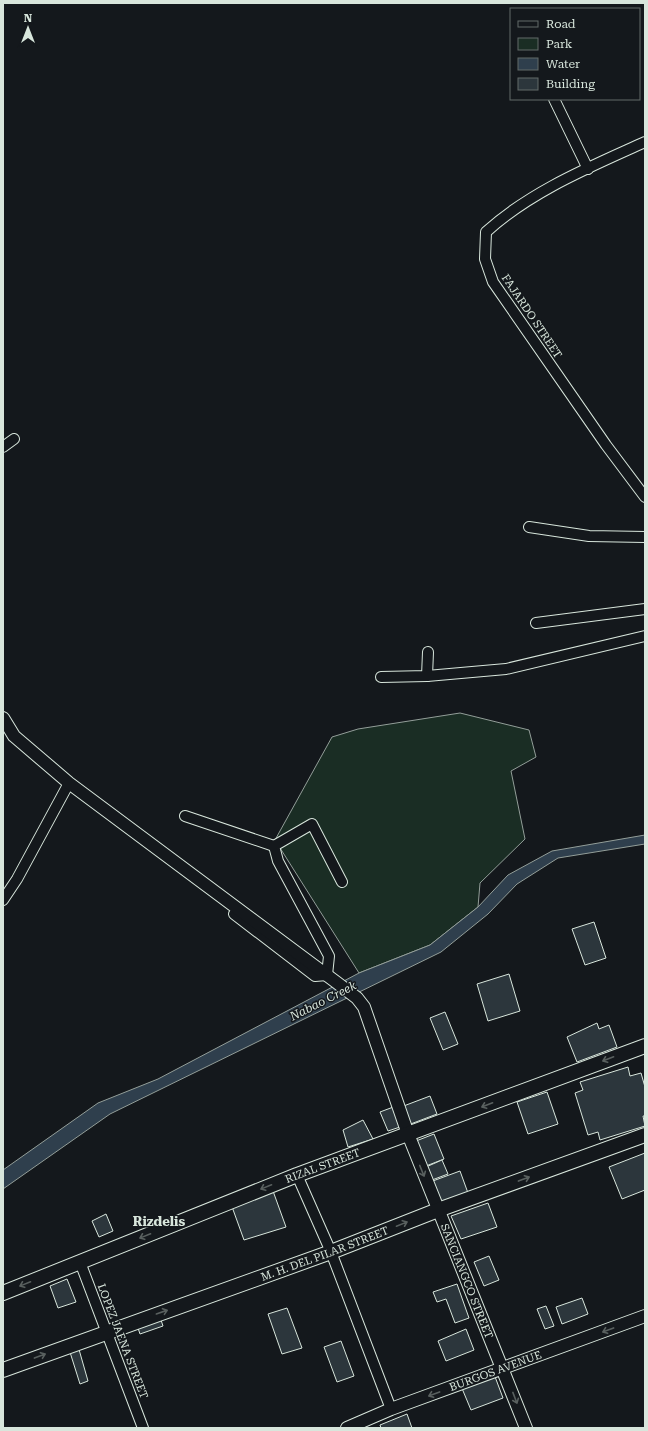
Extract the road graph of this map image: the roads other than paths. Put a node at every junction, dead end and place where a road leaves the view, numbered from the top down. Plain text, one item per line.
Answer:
1 (554, 100) edge
2 (645, 142) edge
3 (588, 169) junction
4 (14, 439) dead end
5 (3, 447) edge
6 (645, 498) edge
7 (529, 527) dead end
8 (645, 537) edge
9 (645, 609) edge
10 (536, 623) dead end
11 (645, 636) edge
12 (428, 652) dead end
13 (427, 676) junction
14 (381, 677) dead end
15 (3, 718) edge
16 (69, 783) junction
17 (185, 816) dead end
18 (274, 846) junction
19 (342, 882) dead end
20 (3, 900) edge
21 (234, 914) dead end
22 (332, 978) junction
23 (645, 1046) edge
24 (408, 1134) junction
25 (645, 1135) edge
26 (297, 1175) junction
27 (438, 1210) junction
28 (332, 1252) junction
29 (80, 1262) junction
30 (3, 1293) edge
31 (645, 1316) edge
32 (106, 1332) junction
33 (503, 1368) junction
34 (3, 1370) edge
35 (391, 1409) junction
36 (143, 1428) edge
37 (347, 1428) edge
38 (526, 1428) edge

1 - 3 street
2 - 3 street, FAJARDO STREET
3 - 6 street, FAJARDO STREET
4 - 5 street
7 - 8 street
9 - 10 street
11 - 13 street
12 - 13 street
13 - 14 street
15 - 16 street
16 - 20 street
16 - 22 street
17 - 18 street
18 - 19 street
18 - 22 street
21 - 22 street
22 - 24 street, SANCIANGCO STREET
23 -> 24 main road, RIZAL STREET
24 - 26 main road, RIZAL STREET
24 -> 27 street, SANCIANGCO STREET
27 -> 25 main road, M. H. DEL PILAR STREET
26 - 28 street
26 -> 29 main road, RIZAL STREET
28 -> 27 main road, M. H. DEL PILAR STREET
27 - 33 street, SANCIANGCO STREET
32 -> 28 main road, M. H. DEL PILAR STREET
28 - 35 street
29 -> 30 main road, RIZAL STREET
29 - 32 street, LOPEZ JAENA STREET
31 -> 33 street, BURGOS AVENUE
34 -> 32 main road, M. H. DEL PILAR STREET
32 - 36 street, LOPEZ JAENA STREET
33 -> 35 street, BURGOS AVENUE
33 -> 38 street, SANCIANGCO STREET
35 - 37 street, BURGOS AVENUE

